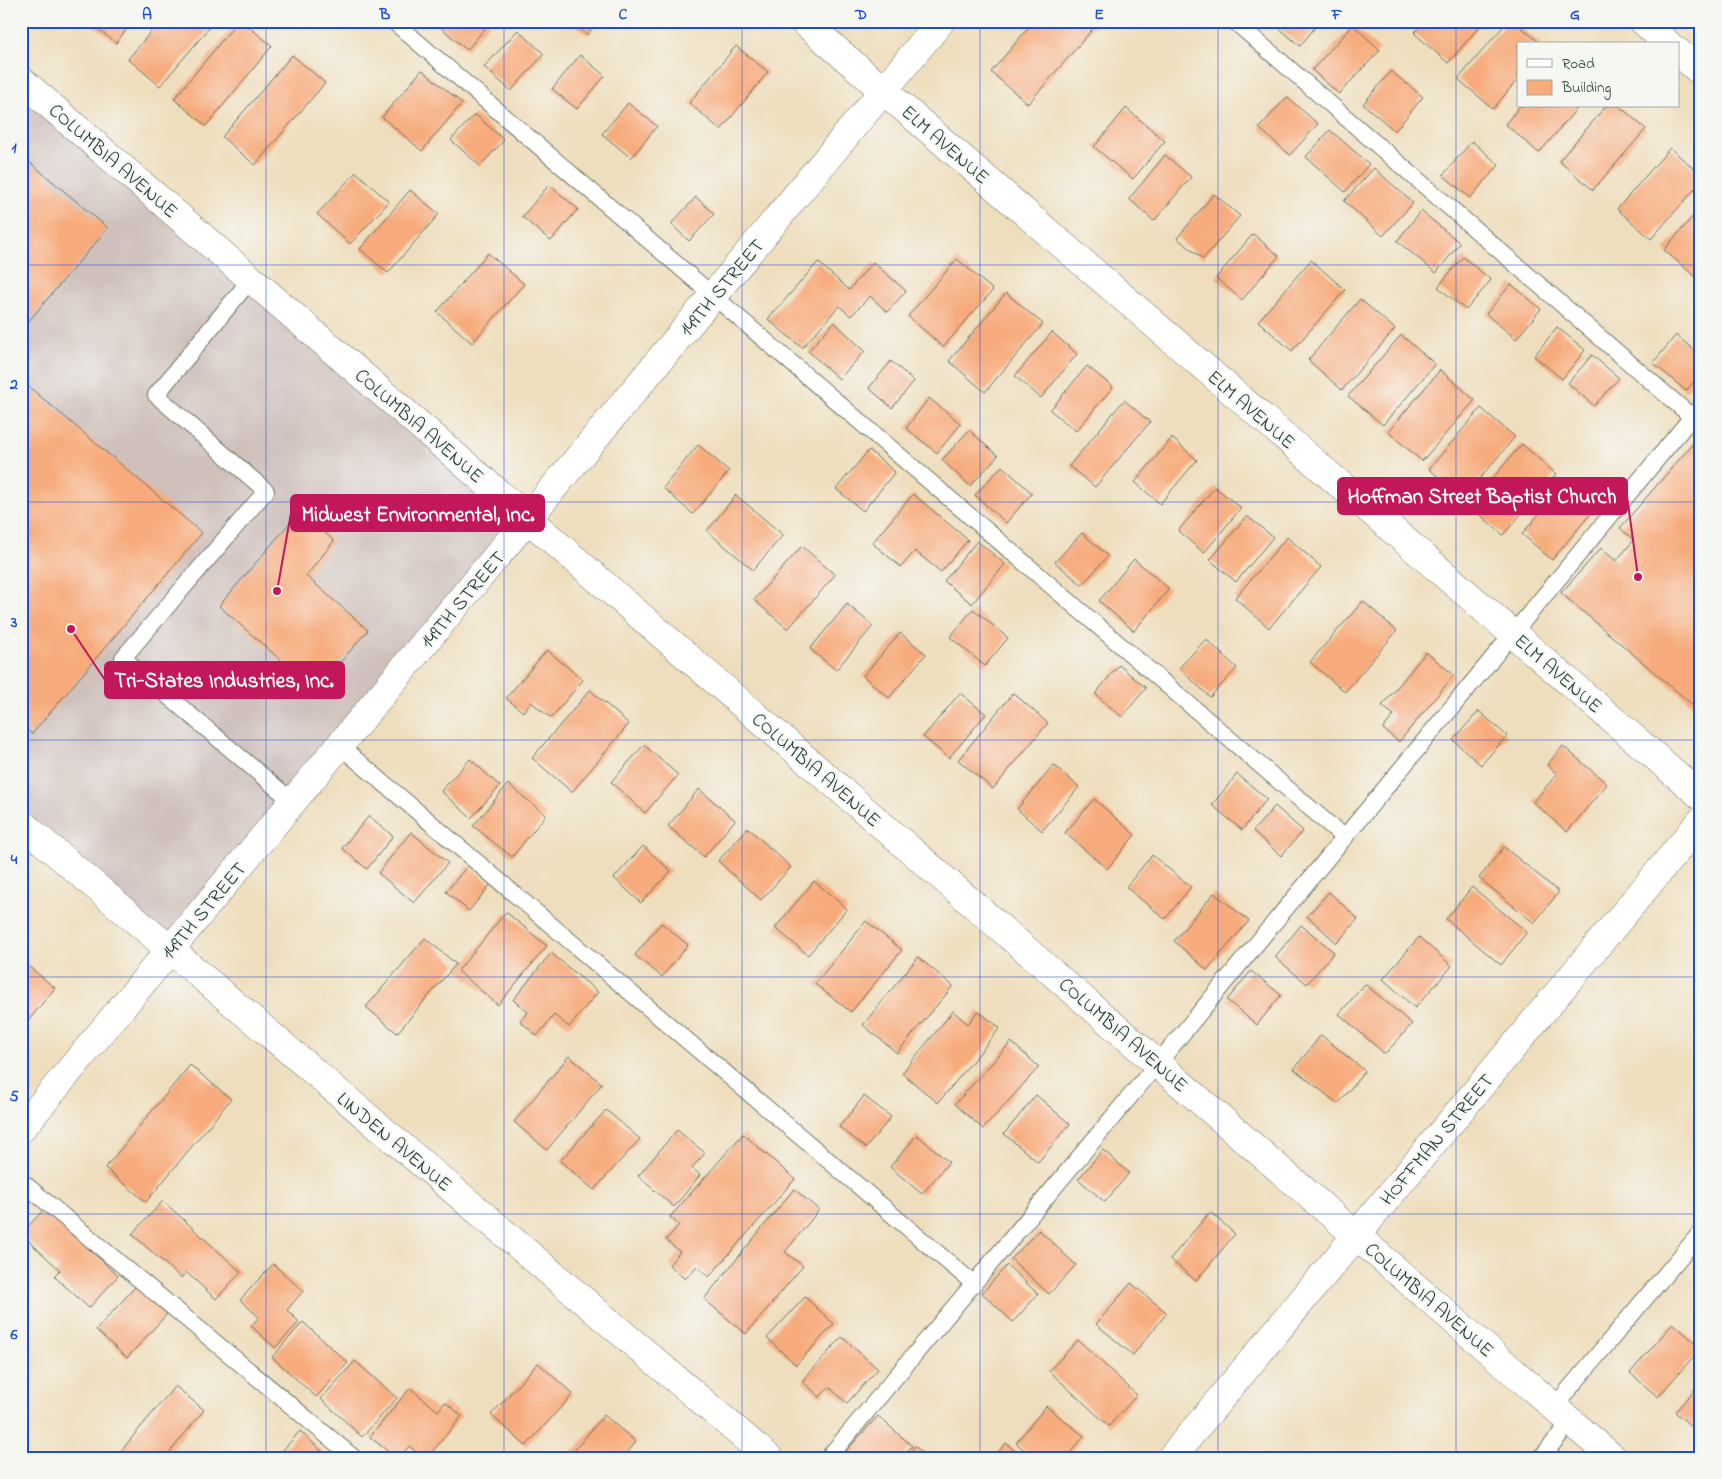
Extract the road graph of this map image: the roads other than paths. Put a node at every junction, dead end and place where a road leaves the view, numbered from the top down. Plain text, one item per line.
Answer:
1 (393, 21) edge
2 (803, 21) edge
3 (941, 21) edge
4 (1234, 21) edge
5 (1643, 21) edge
6 (1666, 42) edge
7 (1680, 54) edge
8 (1701, 72) edge
9 (21, 80) edge
10 (884, 90) junction
11 (251, 279) junction
12 (714, 296) junction
13 (1696, 411) edge
14 (529, 519) junction
15 (1513, 634) junction
16 (340, 746) junction
17 (1701, 796) edge
18 (293, 802) junction
19 (1701, 821) edge
20 (21, 823) edge
21 (1344, 838) junction
22 (170, 950) junction
23 (1158, 1063) junction
24 (21, 1129) edge
25 (21, 1181) edge
26 (1701, 1232) edge
27 (1357, 1235) junction
28 (974, 1284) junction
29 (1563, 1414) junction
30 (354, 1458) edge
31 (769, 1458) edge
32 (828, 1458) edge
33 (1172, 1458) edge
34 (1541, 1458) edge
35 (1613, 1458) edge

1 - 12 lane
2 - 10 street, ELM AVENUE
3 - 10 street, 149TH STREET
4 - 13 lane
5 - 6 street
7 - 8 street
9 - 11 street, COLUMBIA AVENUE
10 - 12 street, 149TH STREET
10 - 15 street, ELM AVENUE
11 - 14 street, COLUMBIA AVENUE
11 - 18 lane
12 - 14 street, 149TH STREET
12 - 21 lane
13 - 15 lane
14 - 16 street, 149TH STREET
14 - 23 street, COLUMBIA AVENUE
15 - 17 street, ELM AVENUE
15 - 21 lane
16 - 18 street, 149TH STREET
16 - 28 lane
18 - 22 street, 149TH STREET
19 - 27 street, HOFFMAN STREET
20 - 22 street, LINDEN AVENUE
21 - 23 lane
22 - 24 street, 149TH STREET
22 - 31 street, LINDEN AVENUE
23 - 27 street, COLUMBIA AVENUE
23 - 28 lane
25 - 30 lane
26 - 29 lane
27 - 29 street, COLUMBIA AVENUE
27 - 33 street, HOFFMAN STREET
28 - 32 lane
29 - 34 lane
29 - 35 street, COLUMBIA AVENUE

